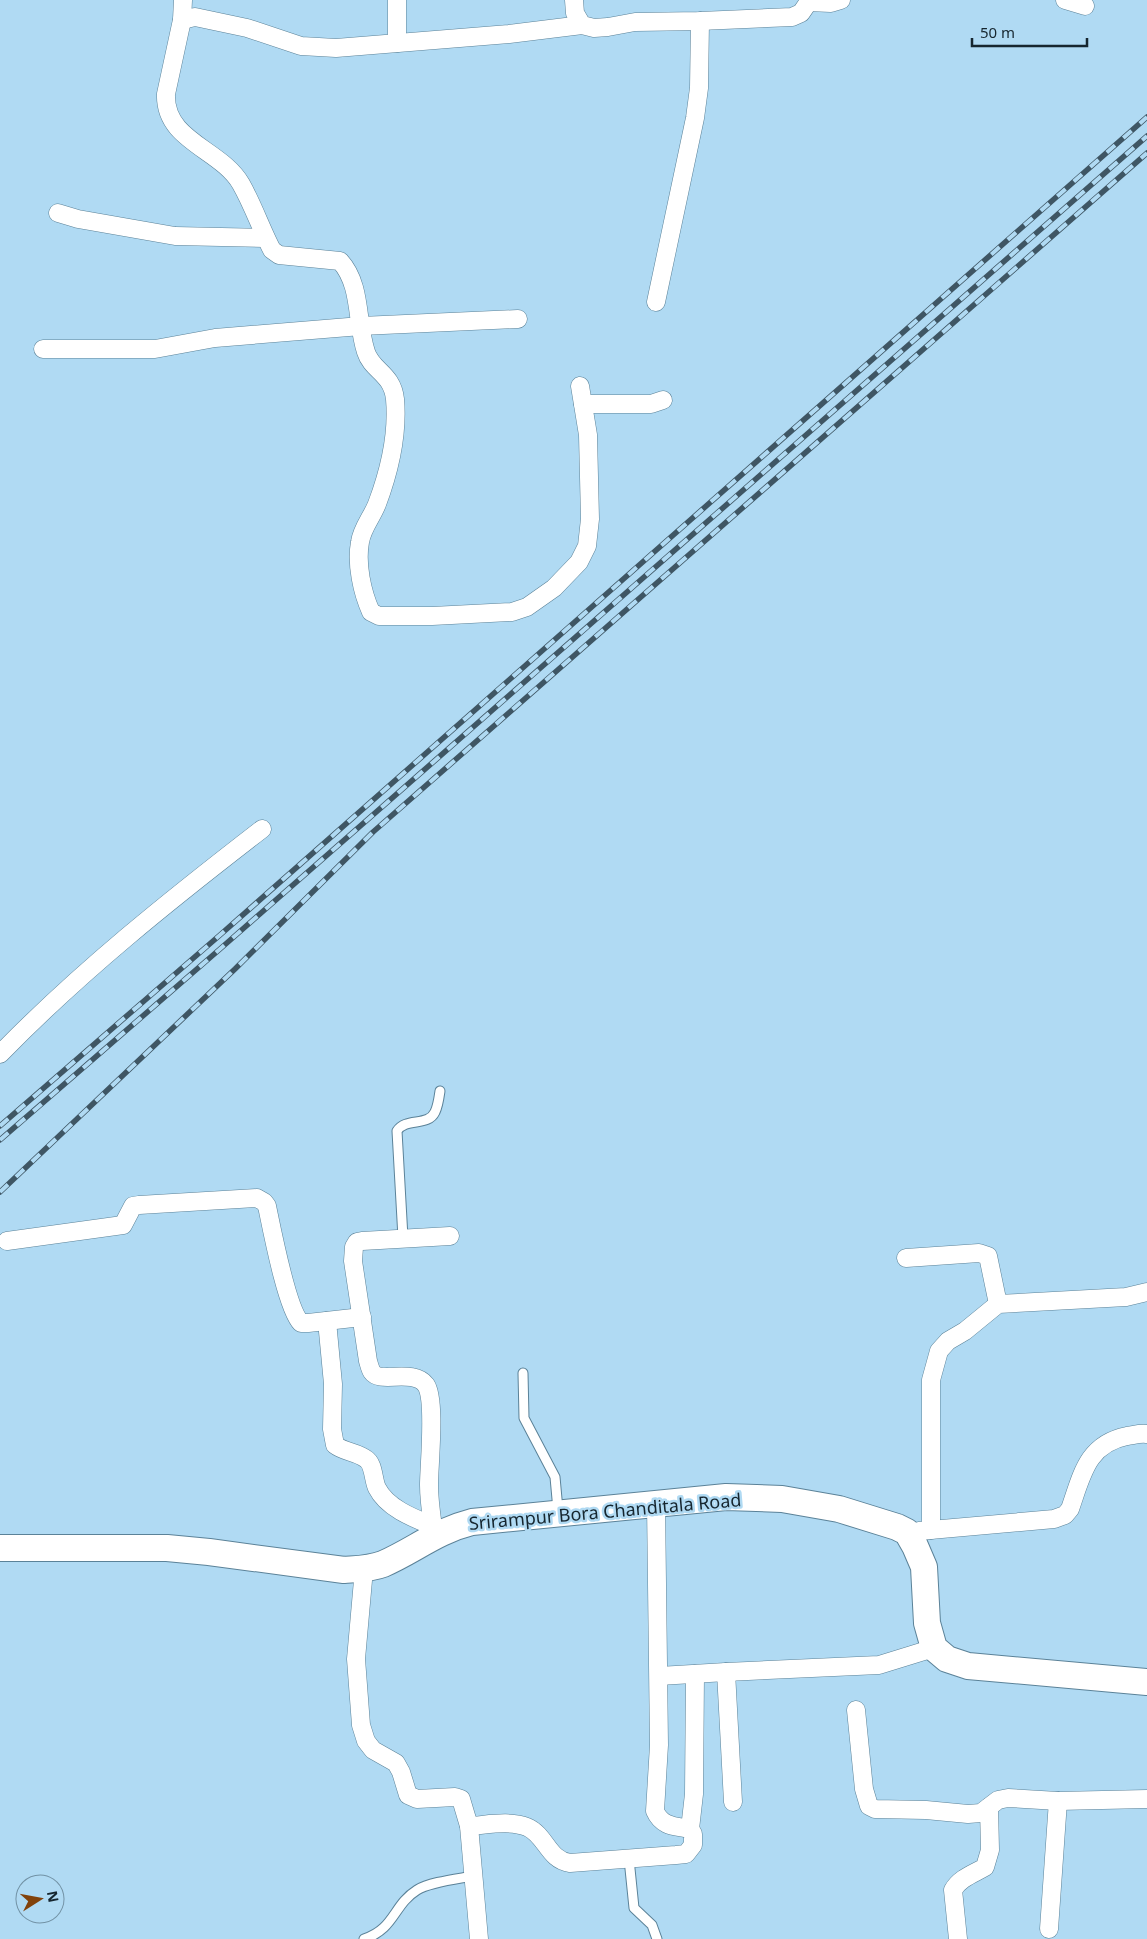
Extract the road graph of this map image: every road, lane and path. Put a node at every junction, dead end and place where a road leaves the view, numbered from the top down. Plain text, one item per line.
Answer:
1 (183, 0) edge
2 (397, 0) edge
3 (574, 0) edge
4 (841, 0) edge
5 (1065, 0) edge
6 (810, 1) edge
7 (1085, 6) dead end
8 (779, 8) edge
9 (182, 20) junction
10 (700, 21) junction
11 (582, 25) junction
12 (397, 43) junction
13 (58, 213) dead end
14 (266, 238) junction
15 (656, 302) dead end
16 (518, 319) dead end
17 (361, 326) junction
18 (43, 349) dead end
19 (580, 386) dead end
20 (663, 400) dead end
21 (583, 404) junction
22 (262, 829) dead end
23 (0, 1054) edge
24 (440, 1092) dead end
25 (450, 1236) dead end
26 (403, 1238) junction
27 (7, 1241) dead end
28 (906, 1258) dead end
29 (1147, 1292) edge
30 (998, 1304) junction
31 (362, 1317) junction
32 (327, 1321) junction
33 (522, 1374) dead end
34 (1147, 1434) edge
35 (656, 1503) junction
36 (558, 1513) junction
37 (434, 1531) junction
38 (919, 1531) junction
39 (0, 1548) edge
40 (364, 1568) junction
41 (934, 1648) junction
42 (726, 1672) junction
43 (695, 1674) junction
44 (659, 1676) junction
45 (1147, 1682) edge
46 (856, 1710) dead end
47 (1147, 1799) edge
48 (1058, 1801) junction
49 (734, 1802) dead end
50 (989, 1807) junction
51 (469, 1826) junction
52 (690, 1829) junction
53 (629, 1859) junction
54 (473, 1876) junction
55 (1049, 1930) dead end
56 (364, 1939) edge
57 (478, 1939) edge
58 (657, 1939) edge
59 (958, 1939) edge

1 - 9 street
2 - 12 street
3 - 11 street
4 - 6 street
5 - 7 street
6 - 8 street
8 - 10 street
9 - 12 street
9 - 14 street
10 - 11 street
10 - 15 street
11 - 12 street
13 - 14 street
14 - 17 street
16 - 17 street
17 - 18 street
17 - 21 street
19 - 21 street
20 - 21 street
22 - 23 street
24 - 26 lane
25 - 26 street
26 - 31 street
27 - 32 street
28 - 30 street
29 - 30 street
30 - 38 street
31 - 32 street
31 - 37 street
32 - 37 street
33 - 36 lane
34 - 38 street
35 - 36 main road, Srirampur Bora Chanditala Road
35 - 38 main road, Srirampur Bora Chanditala Road
35 - 44 street
36 - 37 main road, Srirampur Bora Chanditala Road
37 - 40 main road, Srirampur Bora Chanditala Road
38 - 41 main road
39 - 40 main road, Srirampur Bora Chanditala Road
40 - 51 street
41 - 42 street
41 - 45 main road
42 - 43 street
42 - 49 street
43 - 44 street
43 - 52 street
44 - 52 street
46 - 50 street
47 - 48 street
48 - 50 street
48 - 55 street
50 - 59 street
51 - 53 street
51 - 54 street
52 - 53 street
53 - 58 lane
54 - 56 lane
54 - 57 street

